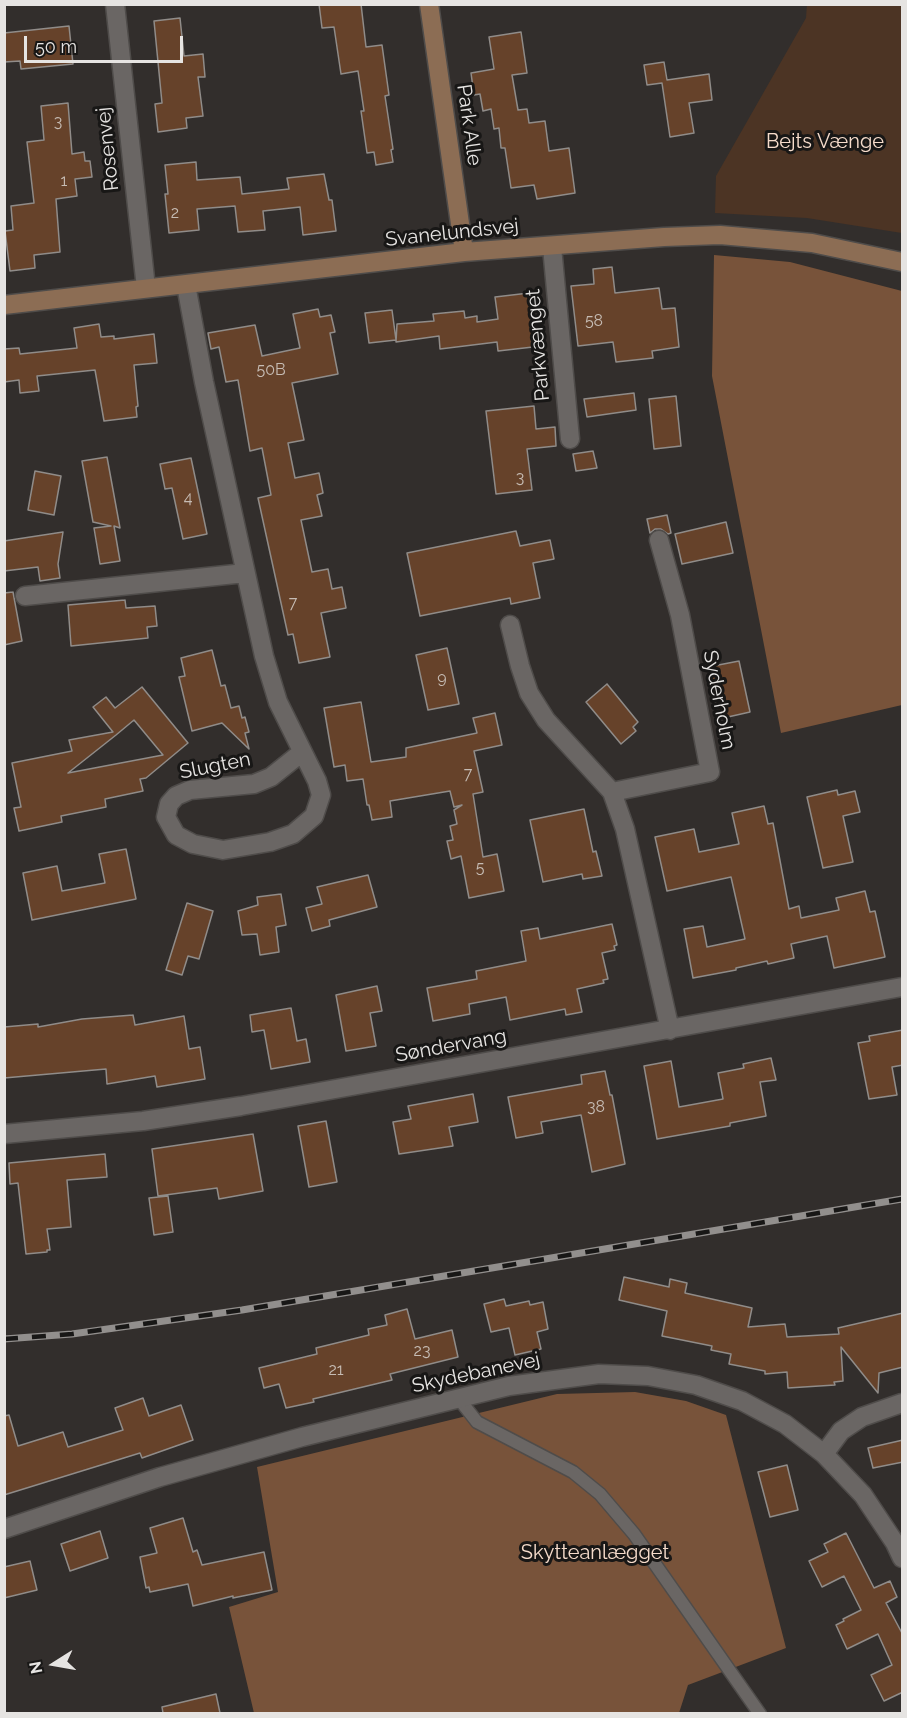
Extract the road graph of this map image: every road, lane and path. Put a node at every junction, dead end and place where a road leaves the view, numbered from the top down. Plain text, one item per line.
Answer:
1 (115, 4) edge
2 (429, 4) edge
3 (552, 247) junction
4 (464, 252) junction
5 (903, 262) edge
6 (186, 285) junction
7 (146, 288) junction
8 (4, 305) edge
9 (570, 439) dead end
10 (659, 540) dead end
11 (245, 573) junction
12 (26, 596) dead end
13 (510, 625) dead end
14 (302, 753) junction
15 (612, 792) junction
16 (903, 987) edge
17 (670, 1030) junction
18 (4, 1134) edge
19 (459, 1399) junction
20 (903, 1402) edge
21 (824, 1454) junction
22 (4, 1529) edge
23 (903, 1558) edge
24 (760, 1713) edge

1 - 7 street, Rosenvej
2 - 4 street, Park Alle
3 - 4 street, Svanelundsvej
3 - 5 street, Svanelundsvej
3 - 9 street, Parkvænget
4 - 6 street, Svanelundsvej
6 - 7 street, Svanelundsvej
6 - 11 street, Slugten
7 - 8 street, Svanelundsvej
10 - 15 street, Syderholm
11 - 12 street
11 - 14 street, Slugten
13 - 15 street
14 - 14 street, Slugten
15 - 17 street
16 - 17 street, Søndervang
17 - 18 street, Søndervang
19 - 21 street, Skydebanevej
19 - 22 street, Skydebanevej
19 - 24 lane
20 - 21 street
21 - 23 street, Skydebanevej

